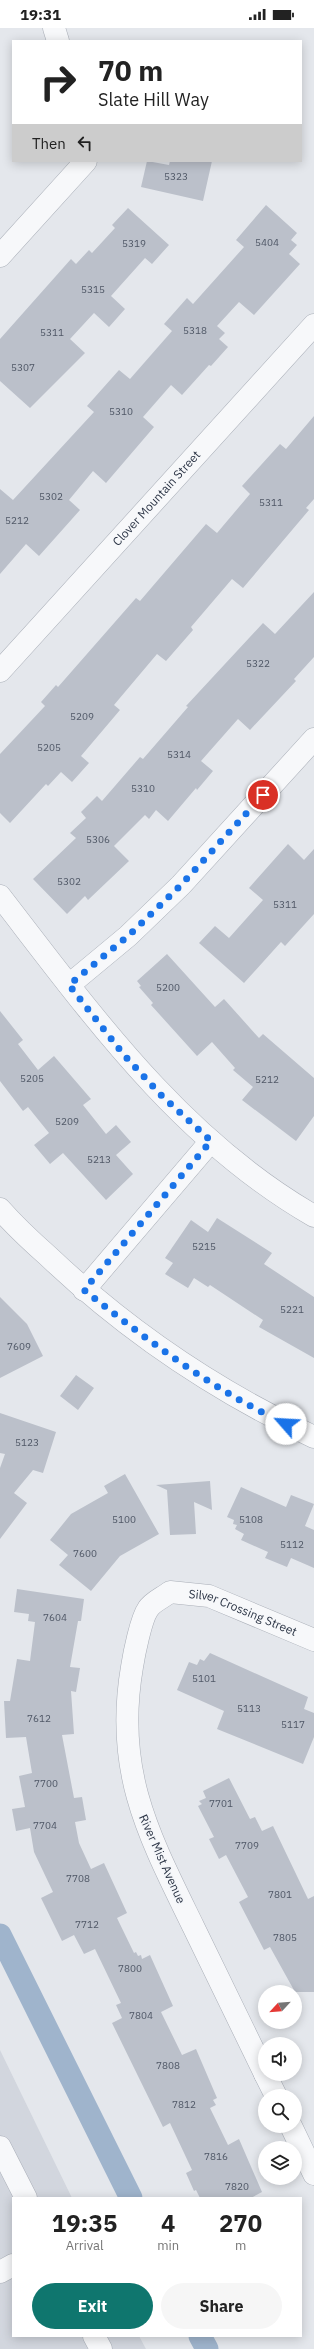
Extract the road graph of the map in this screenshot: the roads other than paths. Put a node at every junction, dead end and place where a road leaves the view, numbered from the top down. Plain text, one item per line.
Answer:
1 (54, 28) edge
2 (58, 40) edge
3 (85, 162) edge
4 (0, 256) edge
5 (314, 325) edge
6 (0, 671) edge
7 (314, 739) edge
8 (0, 896) edge
9 (69, 985) junction
10 (211, 1141) junction
11 (0, 1209) edge
12 (314, 1216) edge
13 (84, 1290) junction
14 (314, 1437) edge
15 (170, 1592) joint
16 (314, 1640) edge
17 (258, 2060) edge
18 (294, 2133) edge
19 (0, 2146) edge
20 (314, 2174) edge
21 (26, 2197) edge
22 (12, 2266) edge
23 (0, 2272) edge
24 (95, 2337) edge
25 (101, 2349) edge

1 - 2 street
3 - 4 street
5 - 6 street, Clover Mountain Street
7 - 9 street
8 - 9 street
9 - 10 street
10 - 12 street
10 - 13 street
11 - 13 street
13 - 14 street
15 - 16 street, Silver Crossing Street
15 - 17 street, River Mist Avenue
18 - 20 street
19 - 21 street
22 - 23 street
24 - 25 street

